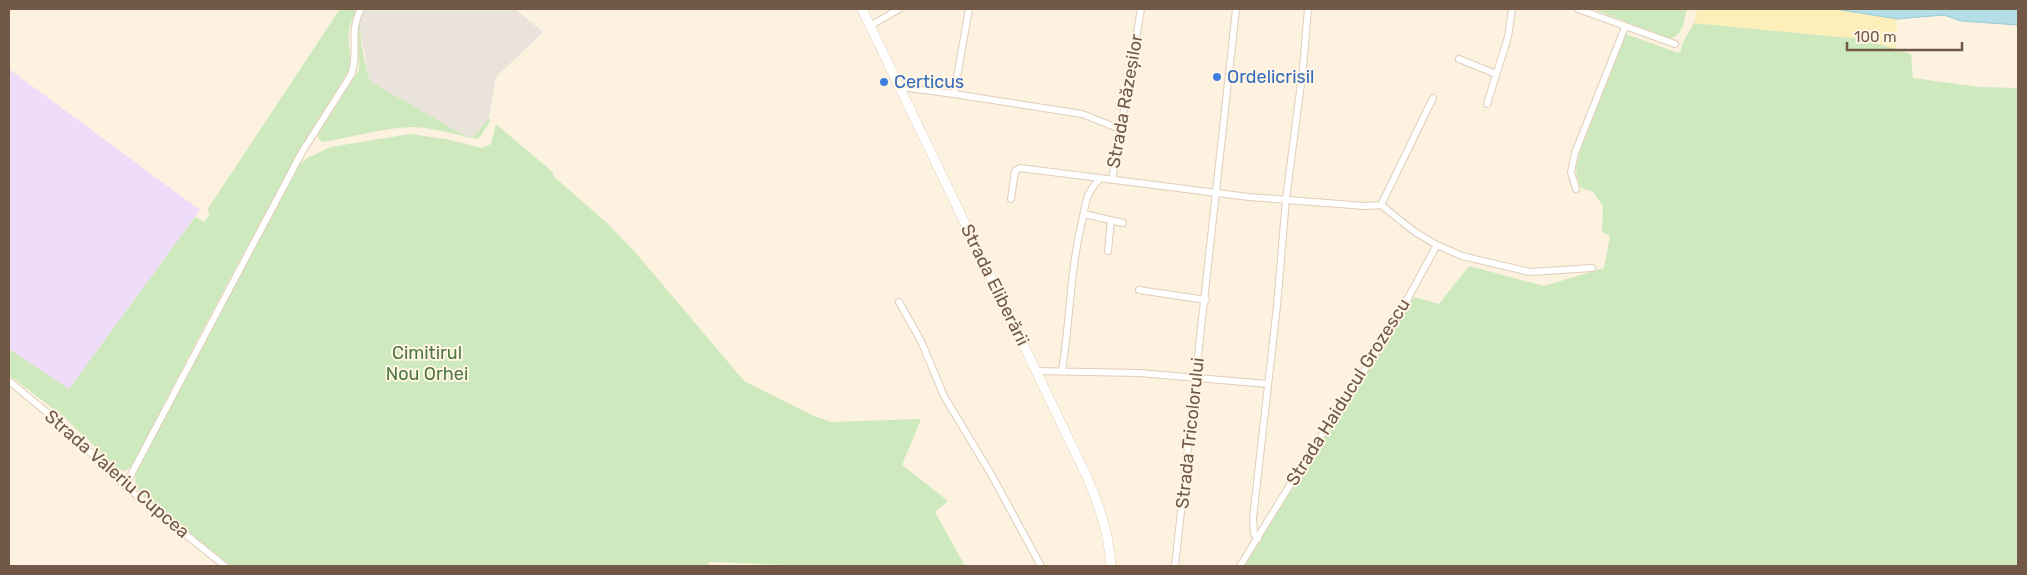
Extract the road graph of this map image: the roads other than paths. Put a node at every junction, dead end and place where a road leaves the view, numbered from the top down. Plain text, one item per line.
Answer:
1 (361, 9) edge
2 (862, 9) edge
3 (899, 9) edge
4 (969, 9) edge
5 (1141, 9) edge
6 (1236, 9) edge
7 (1308, 9) edge
8 (1512, 9) edge
9 (1578, 9) edge
10 (870, 26) junction
11 (1625, 27) junction
12 (1675, 44) dead end
13 (1460, 59) dead end
14 (1496, 74) junction
15 (900, 87) junction
16 (954, 94) junction
17 (1433, 98) dead end
18 (1487, 104) dead end
19 (1120, 129) junction
20 (1099, 180) junction
21 (1112, 180) junction
22 (1576, 189) dead end
23 (1216, 193) junction
24 (1011, 199) dead end
25 (1286, 199) junction
26 (1381, 205) junction
27 (1084, 214) junction
28 (1111, 220) junction
29 (1123, 223) dead end
30 (1437, 245) junction
31 (1108, 251) dead end
32 (1592, 268) dead end
33 (1139, 290) dead end
34 (1206, 300) junction
35 (900, 302) dead end
36 (1062, 370) junction
37 (1036, 371) junction
38 (1196, 379) junction
39 (9, 381) edge
40 (1268, 384) junction
41 (125, 486) junction
42 (1258, 538) junction
43 (225, 566) edge
44 (1041, 566) edge
45 (1111, 566) edge
46 (1175, 566) edge
47 (1240, 566) edge

1 - 41 street
2 - 10 street, Strada Eliberării
3 - 10 street
4 - 16 street
5 - 19 street, Strada Răzeșilor
6 - 23 street, Strada Tricolorului
7 - 25 street, Strada Haiducul Grozescu
8 - 14 street
9 - 11 street
10 - 15 street, Strada Eliberării
11 - 12 street
11 - 22 street
13 - 14 street
14 - 18 street
15 - 16 street
15 - 37 street, Strada Eliberării
16 - 19 street
17 - 26 street
19 - 21 street, Strada Răzeșilor
20 - 21 street, Strada Răzeșilor
20 - 24 street, Strada Răzeșilor
20 - 27 street, Strada Răzeșilor
21 - 23 street
23 - 25 street
23 - 34 street, Strada Tricolorului
25 - 26 street
25 - 40 street, Strada Haiducul Grozescu
26 - 30 street
27 - 28 street
27 - 36 street, Strada Răzeșilor
28 - 29 street
28 - 31 street
30 - 32 street
30 - 42 street, Strada Haiducul Grozescu
33 - 34 street
34 - 38 street, Strada Tricolorului
35 - 44 street
36 - 37 street
36 - 38 street
37 - 45 street, Strada Eliberării
38 - 40 street
38 - 46 street, Strada Tricolorului
39 - 41 street, Strada Valeriu Cupcea
40 - 42 street, Strada Haiducul Grozescu
41 - 43 street, Strada Valeriu Cupcea
42 - 47 street, Strada Haiducul Grozescu

